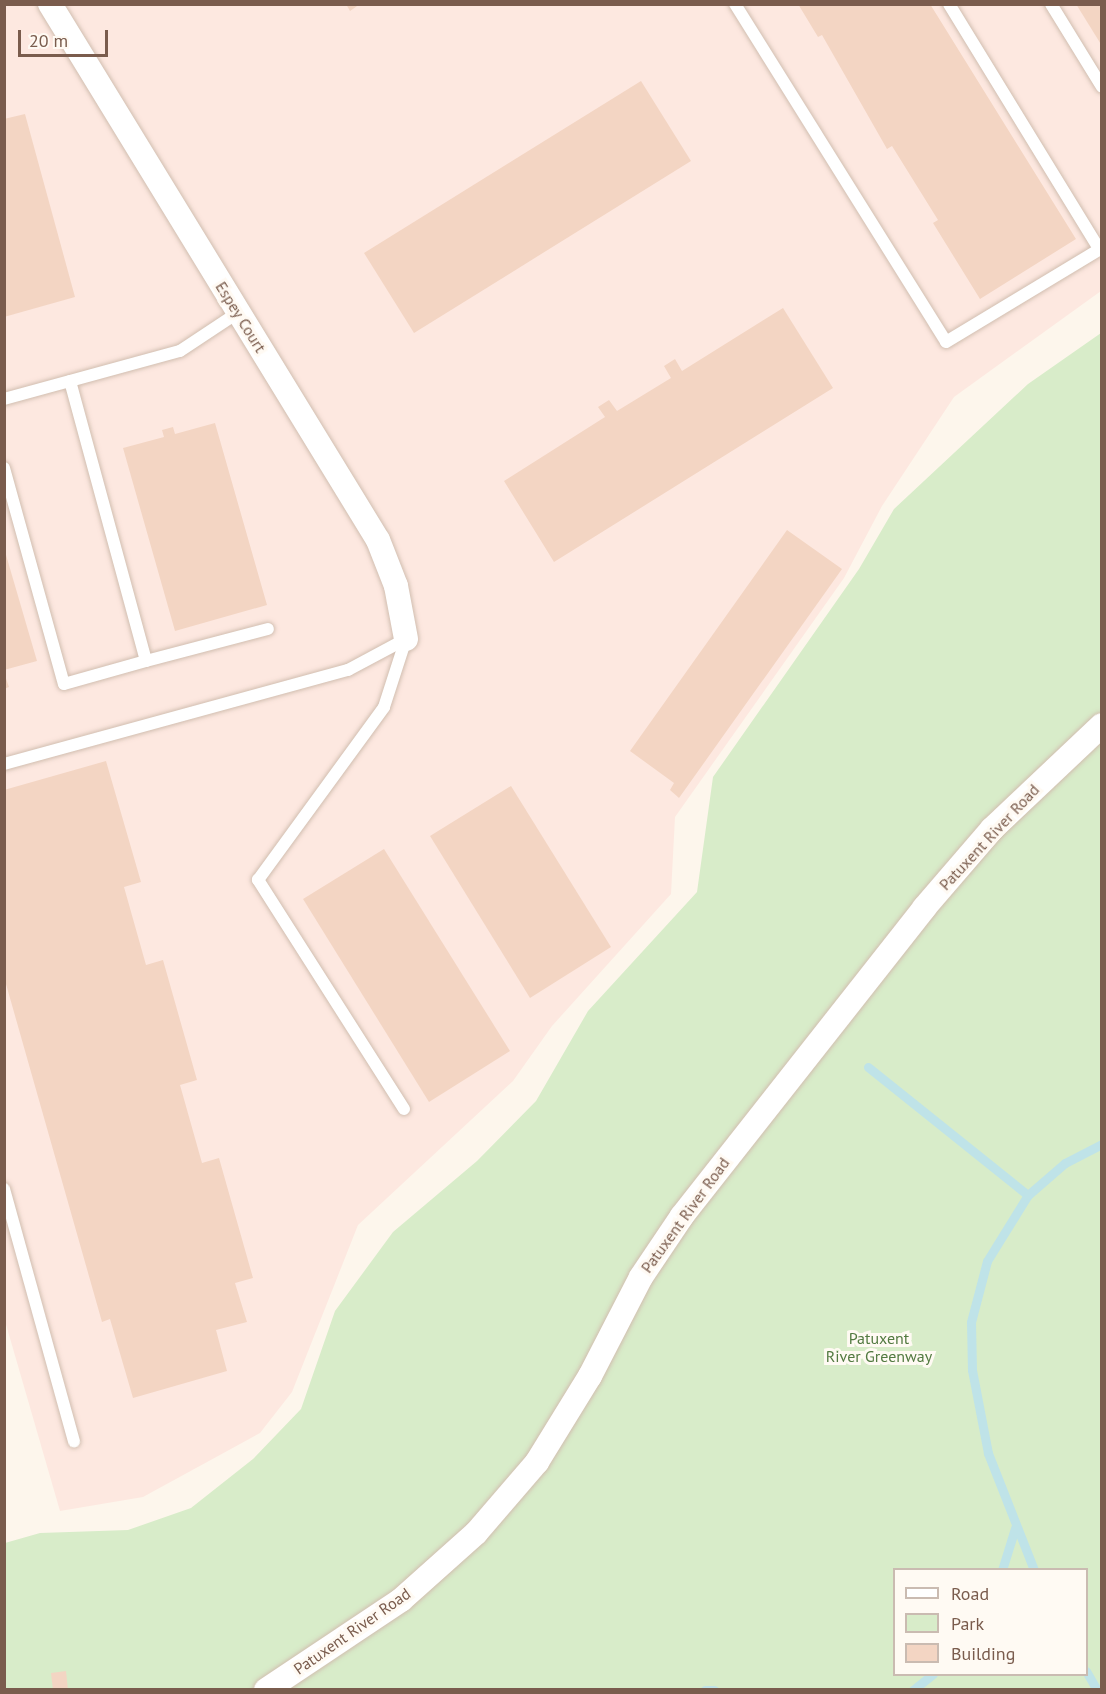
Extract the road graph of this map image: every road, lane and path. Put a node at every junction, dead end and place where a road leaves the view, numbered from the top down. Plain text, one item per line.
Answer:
1 (50, 4) edge
2 (735, 4) edge
3 (949, 4) edge
4 (1051, 4) edge
5 (1101, 87) edge
6 (1100, 248) edge
7 (239, 312) junction
8 (70, 381) junction
9 (4, 399) edge
10 (4, 468) edge
11 (268, 629) dead end
12 (406, 639) junction
13 (146, 661) junction
14 (1101, 725) edge
15 (4, 764) edge
16 (404, 1109) dead end
17 (4, 1189) edge
18 (74, 1441) dead end
19 (266, 1689) edge

1 - 7 street, Espey Court
2 - 6 lane
3 - 6 lane
4 - 5 lane
7 - 8 lane
7 - 12 street, Espey Court
8 - 9 lane
8 - 13 lane
10 - 13 lane
11 - 13 lane
12 - 15 lane
12 - 16 lane
14 - 19 street, Patuxent River Road
17 - 18 lane

